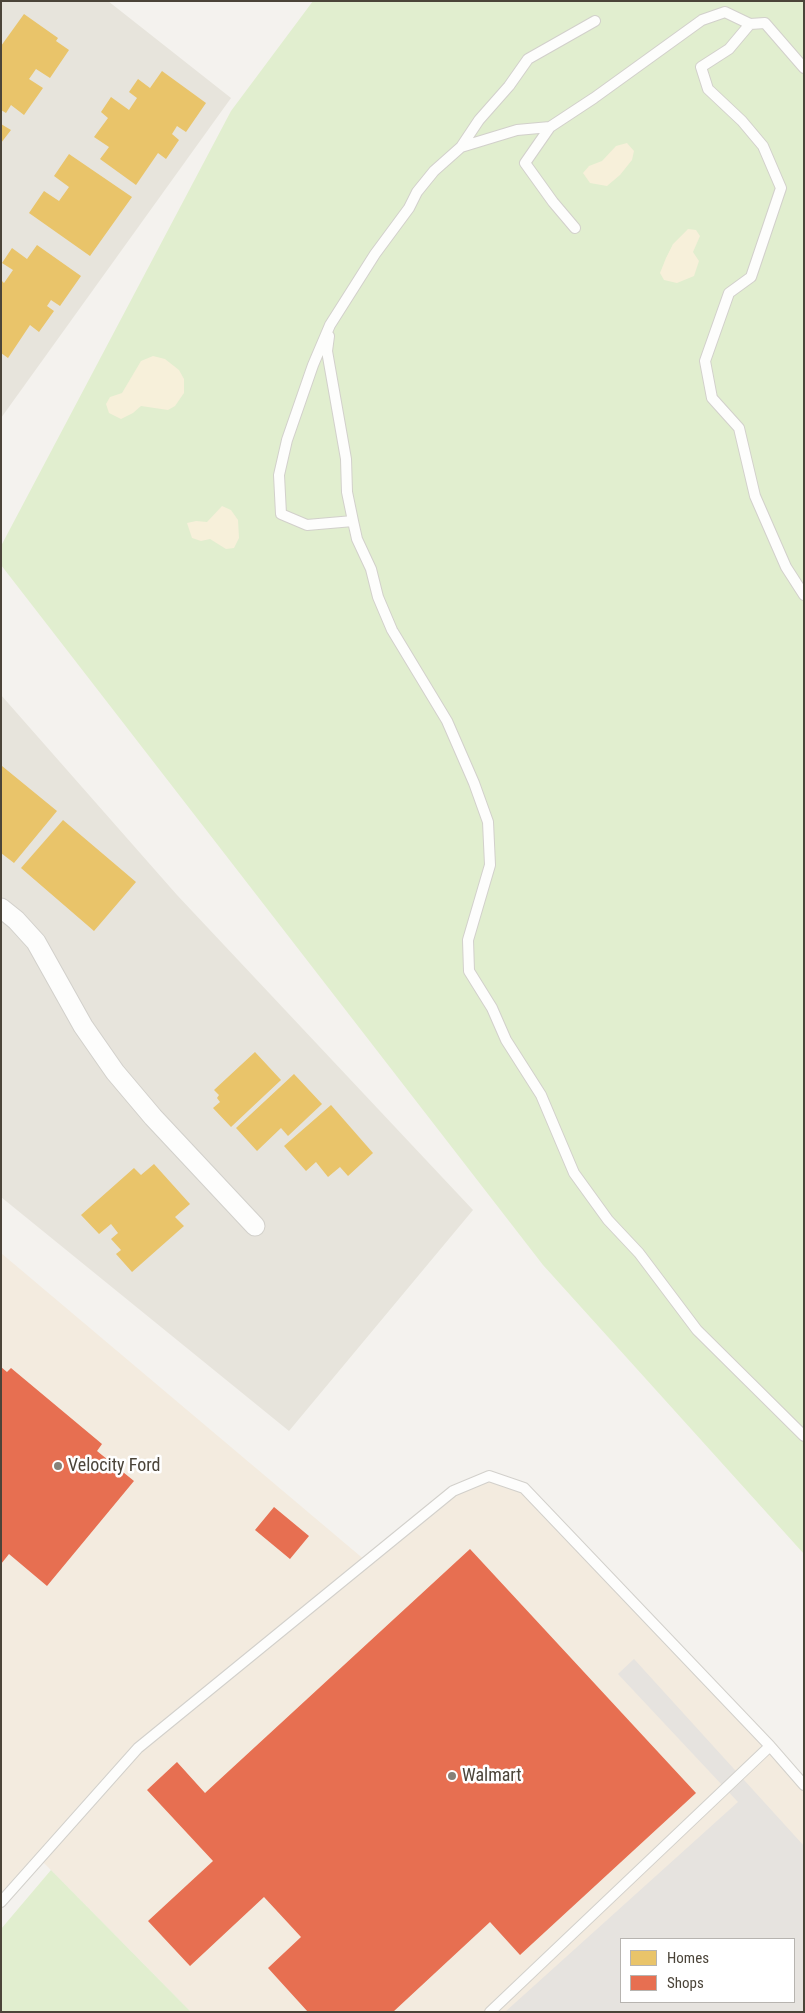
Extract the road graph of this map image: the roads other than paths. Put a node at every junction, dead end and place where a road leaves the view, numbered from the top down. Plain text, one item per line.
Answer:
1 (595, 21) dead end
2 (750, 24) junction
3 (804, 68) edge
4 (550, 126) junction
5 (461, 147) junction
6 (575, 228) dead end
7 (330, 325) junction
8 (353, 521) junction
9 (804, 595) edge
10 (1, 908) edge
11 (255, 1226) dead end
12 (804, 1436) edge
13 (770, 1746) junction
14 (804, 1784) edge
15 (1, 1902) edge
16 (490, 2012) edge

1 - 5 lane
2 - 3 lane
2 - 4 lane
2 - 9 lane
4 - 5 lane
4 - 6 lane
5 - 7 lane
7 - 8 lane
7 - 8 lane
8 - 12 lane
10 - 11 street
13 - 14 lane
13 - 15 lane
13 - 16 lane

